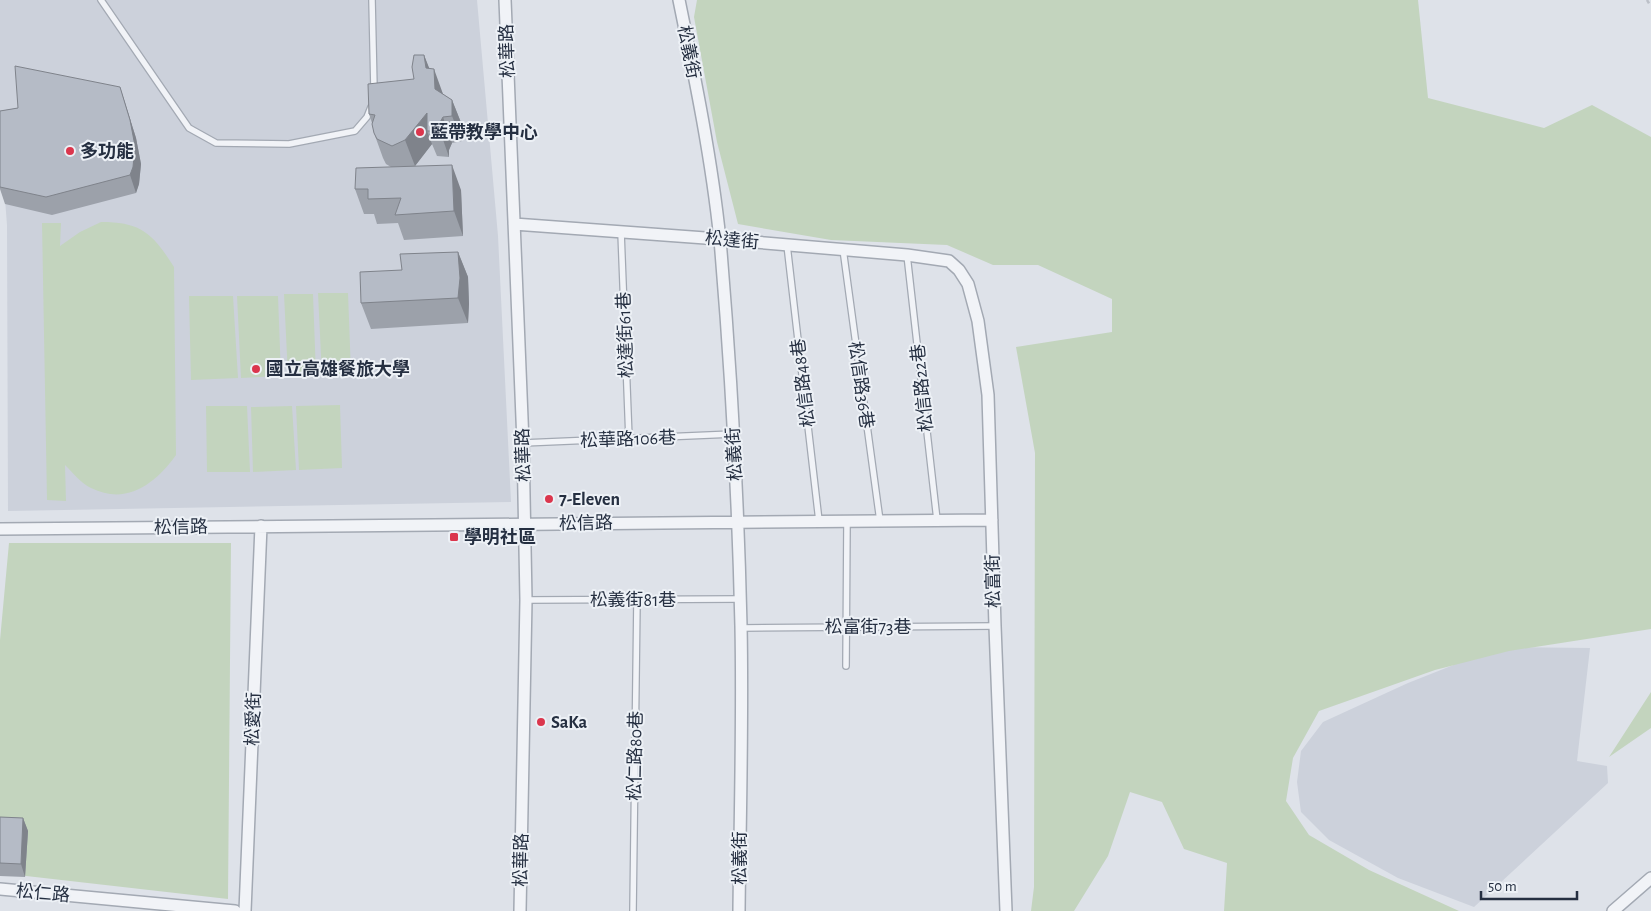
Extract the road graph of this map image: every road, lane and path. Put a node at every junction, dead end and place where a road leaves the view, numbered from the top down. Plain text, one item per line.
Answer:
1 (101, 0) edge
2 (372, 0) edge
3 (505, 0) edge
4 (679, 0) edge
5 (1647, 0) edge
6 (1651, 7) edge
7 (514, 224) junction
8 (621, 232) junction
9 (720, 239) junction
10 (787, 245) junction
11 (843, 249) junction
12 (908, 255) junction
13 (949, 261) joint
14 (733, 434) junction
15 (629, 439) junction
16 (523, 443) junction
17 (819, 520) junction
18 (937, 520) junction
19 (992, 520) junction
20 (738, 521) junction
21 (880, 521) junction
22 (847, 522) junction
23 (525, 524) junction
24 (261, 526) junction
25 (0, 529) edge
26 (740, 599) junction
27 (526, 600) junction
28 (637, 600) junction
29 (994, 626) junction
30 (846, 627) junction
31 (741, 628) junction
32 (846, 666) dead end
33 (1651, 878) edge
34 (0, 889) edge
35 (235, 911) edge
36 (245, 911) edge
37 (520, 911) edge
38 (633, 911) edge
39 (740, 911) edge
40 (1006, 911) edge
41 (1613, 911) edge

1 - 2 lane
3 - 7 street, 松華路
4 - 9 street, 松義街
5 - 6 path
7 - 8 street, 松達街
7 - 16 street, 松華路
8 - 9 street, 松達街
8 - 15 lane, 松達街61巷
9 - 10 street, 松達街
9 - 14 street, 松義街
10 - 11 street, 松達街
10 - 17 lane, 松信路48巷
11 - 12 street, 松達街
11 - 21 lane, 松信路36巷
12 - 13 street, 松達街
12 - 18 lane, 松信路22巷
13 - 19 street, 松富街
14 - 15 lane, 松華路106巷
14 - 20 street, 松義街
15 - 16 lane, 松華路106巷
16 - 23 street, 松華路
17 - 20 street, 松信路
17 - 22 street, 松信路
18 - 19 street, 松信路
18 - 21 street, 松信路
19 - 29 street, 松富街
20 - 23 street, 松信路
20 - 26 street, 松義街
21 - 22 street, 松信路
22 - 30 lane
23 - 24 street, 松信路
23 - 27 street, 松華路
24 - 25 street, 松信路
24 - 36 street, 松愛街
26 - 28 lane, 松義街81巷
26 - 31 street, 松義街
27 - 28 lane, 松義街81巷
27 - 37 street, 松華路
28 - 38 lane, 松仁路80巷
29 - 30 lane, 松富街73巷
29 - 40 street, 松富街
30 - 31 lane, 松富街73巷
30 - 32 lane
31 - 39 street, 松義街
33 - 41 street
34 - 35 street, 松仁路

